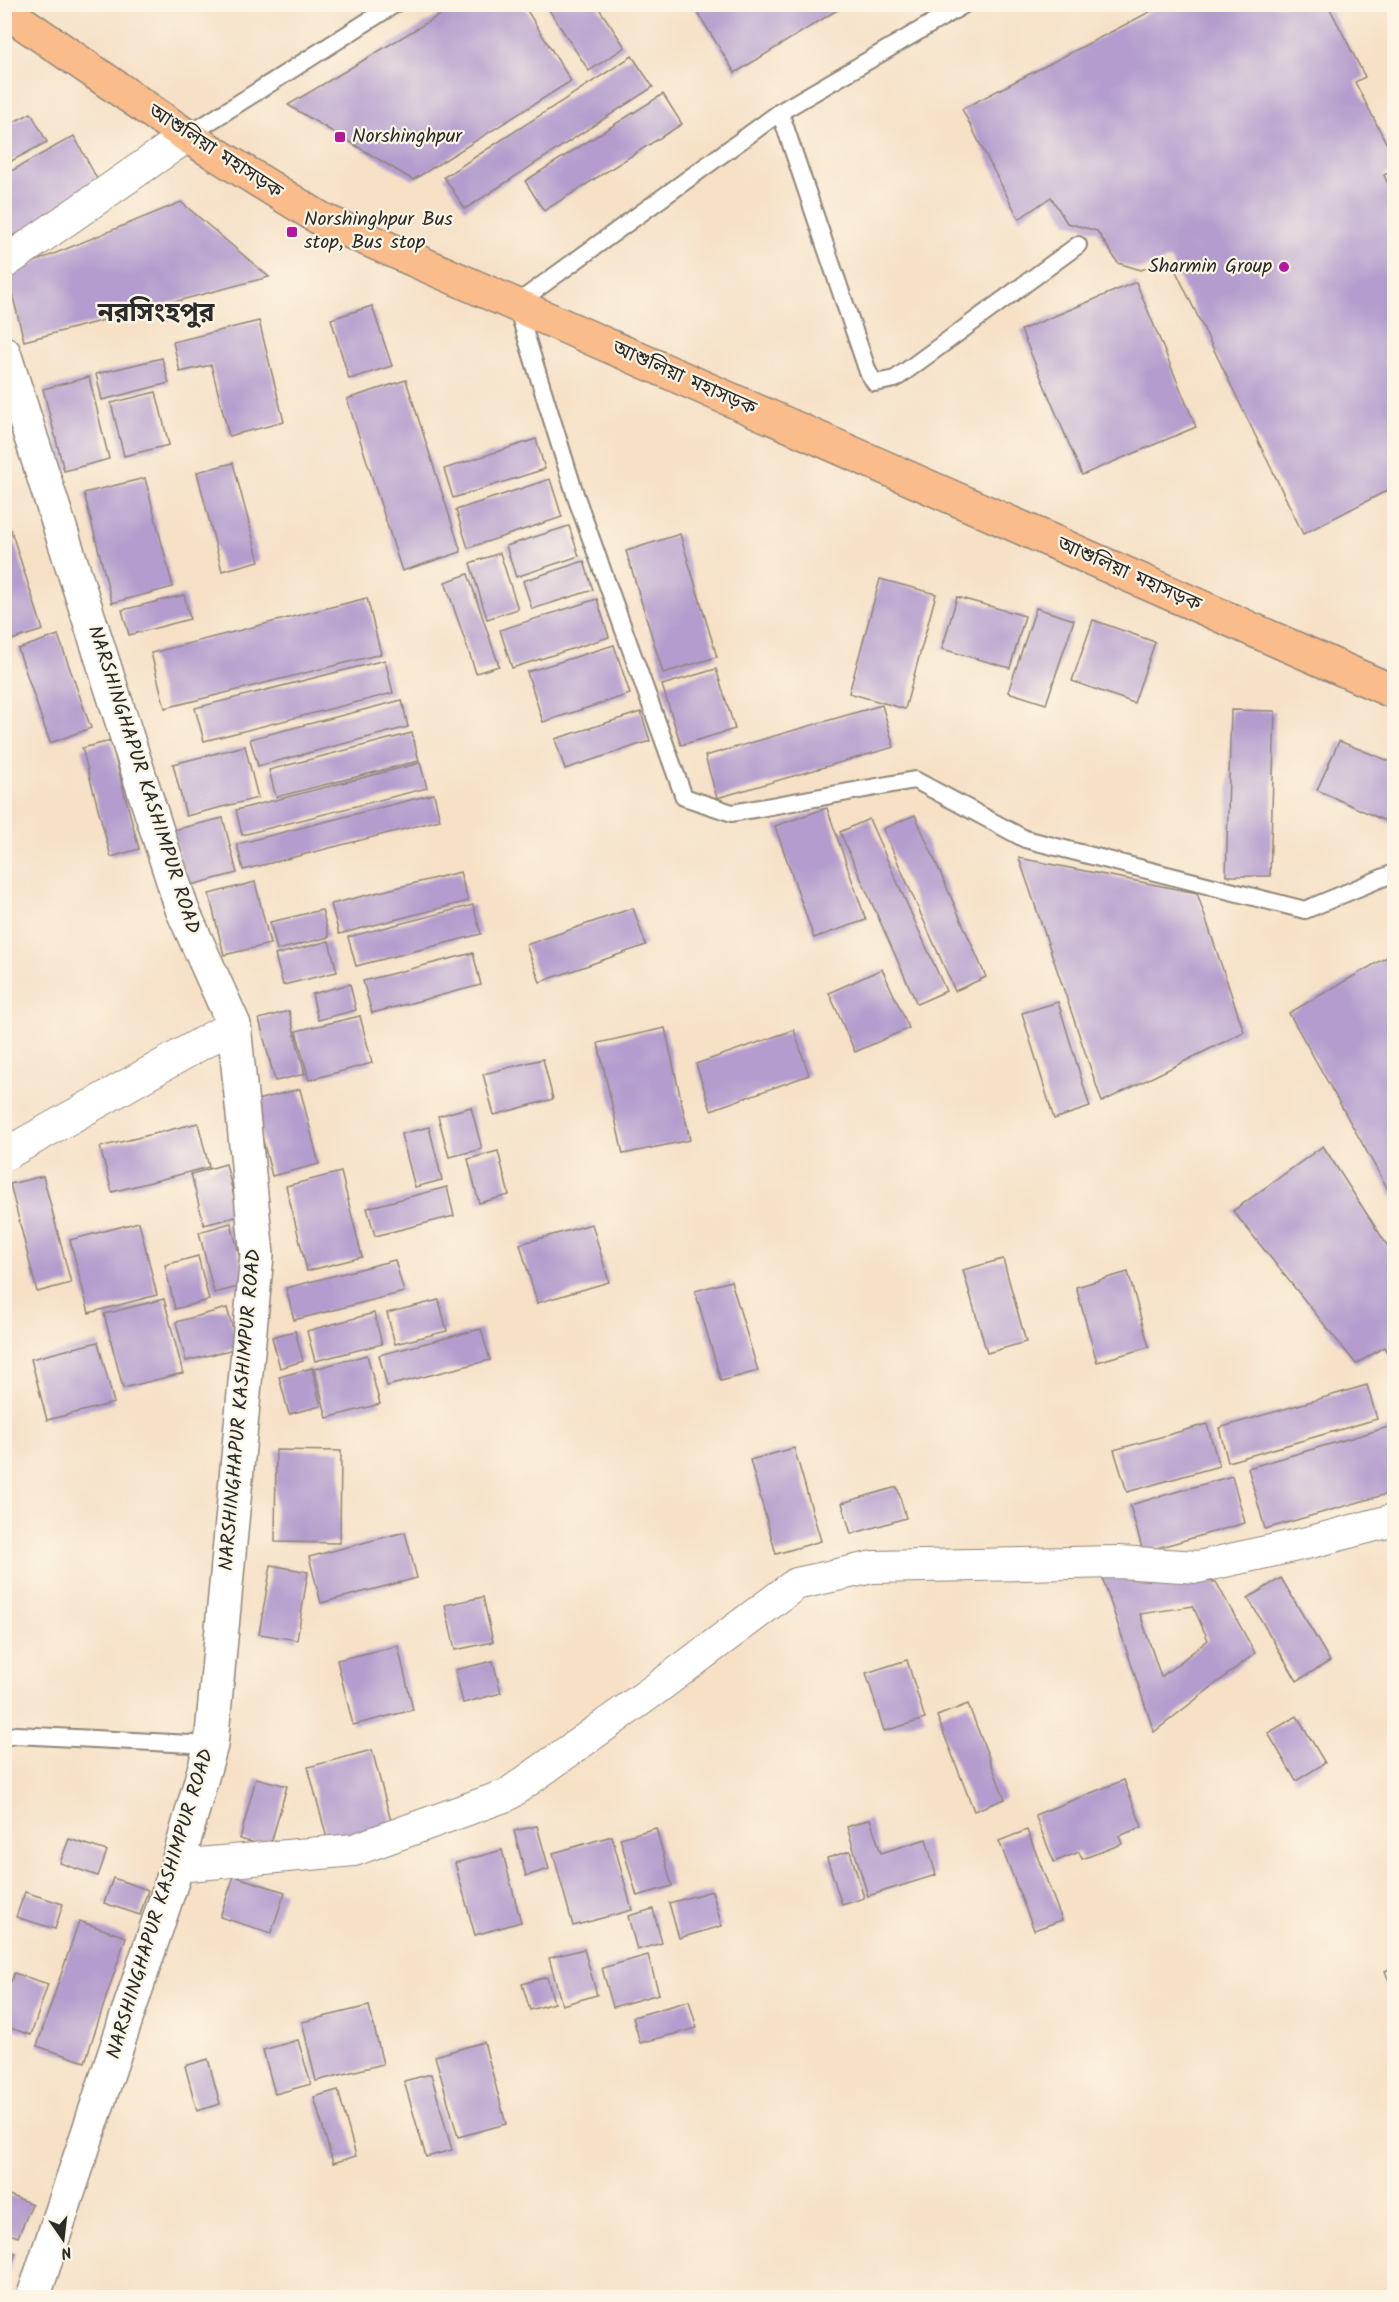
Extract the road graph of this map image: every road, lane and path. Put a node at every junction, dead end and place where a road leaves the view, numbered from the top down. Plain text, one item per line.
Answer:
1 (395, 4) edge
2 (965, 4) edge
3 (4, 10) edge
4 (780, 112) junction
5 (187, 136) junction
6 (1078, 244) dead end
7 (4, 263) edge
8 (516, 304) junction
9 (4, 353) edge
10 (1395, 692) edge
11 (1395, 873) edge
12 (234, 1025) junction
13 (4, 1155) edge
14 (1395, 1520) edge
15 (4, 1737) edge
16 (211, 1745) junction
17 (177, 1866) junction
18 (33, 2298) edge

1 - 5 lane
2 - 4 lane
3 - 5 highway, আশুলিয়া মহাসড়ক
4 - 6 lane
4 - 8 lane
5 - 7 street
5 - 8 highway, আশুলিয়া মহাসড়ক
8 - 10 highway, আশুলিয়া মহাসড়ক
8 - 11 lane
9 - 12 street, NARSHINGHAPUR KASHIMPUR ROAD
12 - 13 street
12 - 16 street, NARSHINGHAPUR KASHIMPUR ROAD
14 - 17 street
15 - 16 lane
16 - 17 street, NARSHINGHAPUR KASHIMPUR ROAD
17 - 18 street, NARSHINGHAPUR KASHIMPUR ROAD

